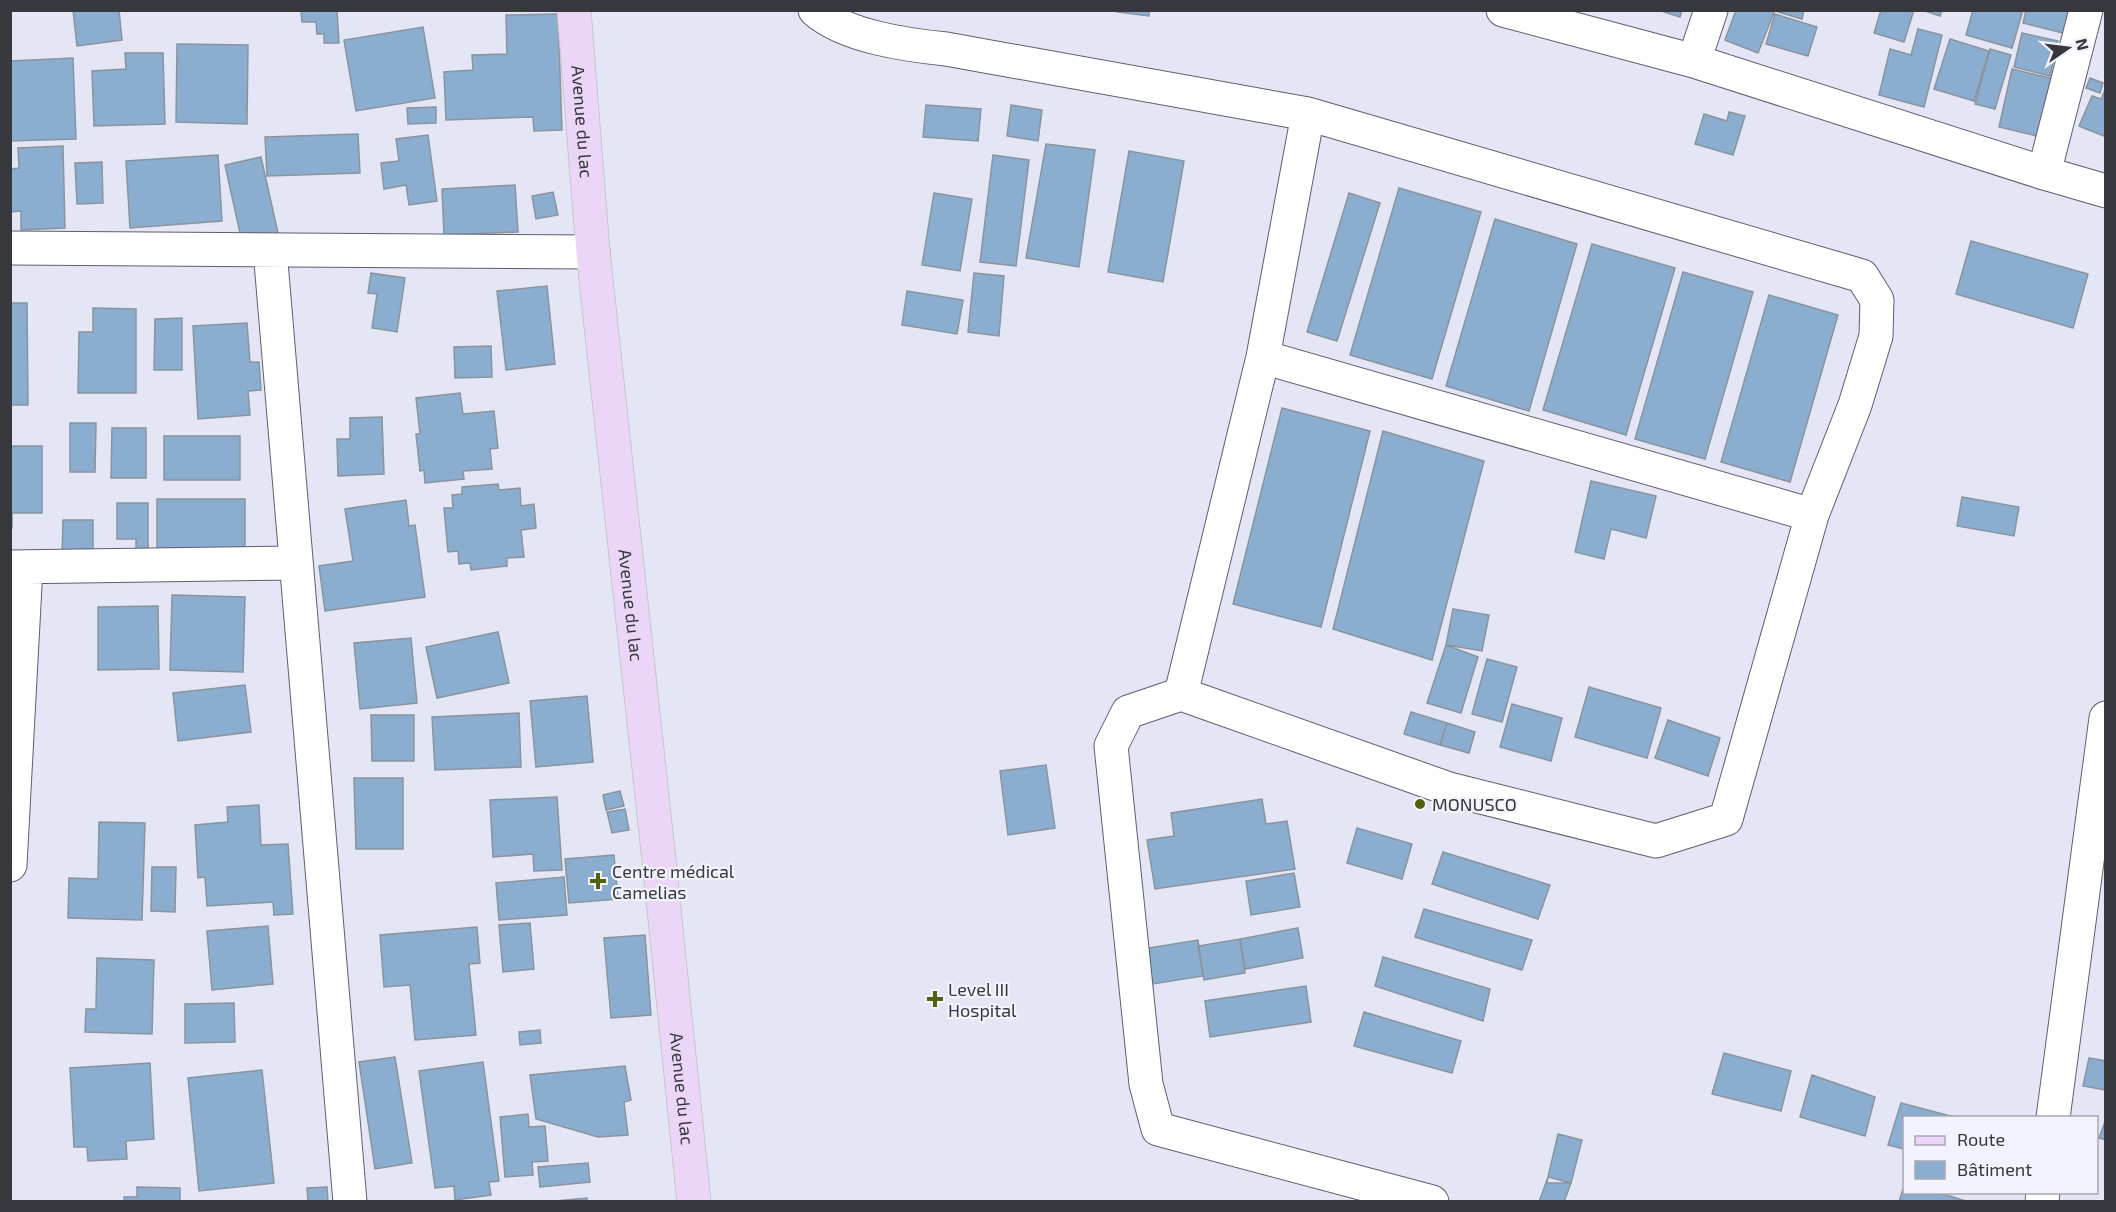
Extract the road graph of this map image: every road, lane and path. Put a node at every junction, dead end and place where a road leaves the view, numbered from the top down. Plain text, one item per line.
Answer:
1 (574, 10) edge
2 (815, 10) edge
3 (1503, 10) edge
4 (1712, 10) edge
5 (2086, 10) edge
6 (1694, 61) junction
7 (1308, 114) junction
8 (2044, 173) junction
9 (2106, 191) edge
10 (10, 248) edge
11 (270, 250) junction
12 (593, 252) junction
13 (1263, 357) junction
14 (1812, 515) junction
15 (296, 562) junction
16 (18, 567) edge
17 (1181, 694) junction
18 (2105, 726) edge
19 (10, 865) edge
20 (2053, 1116) edge
21 (350, 1202) edge
22 (694, 1202) edge
23 (1432, 1202) edge

1 - 12 main road, Avenue du lac
2 - 7 street
3 - 6 street
4 - 6 street
5 - 8 street
6 - 8 street
7 - 13 street
7 - 14 street
8 - 9 street
10 - 11 street
11 - 12 street
11 - 15 street
12 - 22 main road, Avenue du lac
13 - 14 street
13 - 17 street
14 - 17 street
15 - 16 street
15 - 21 street
16 - 19 street
17 - 23 street
18 - 20 street

